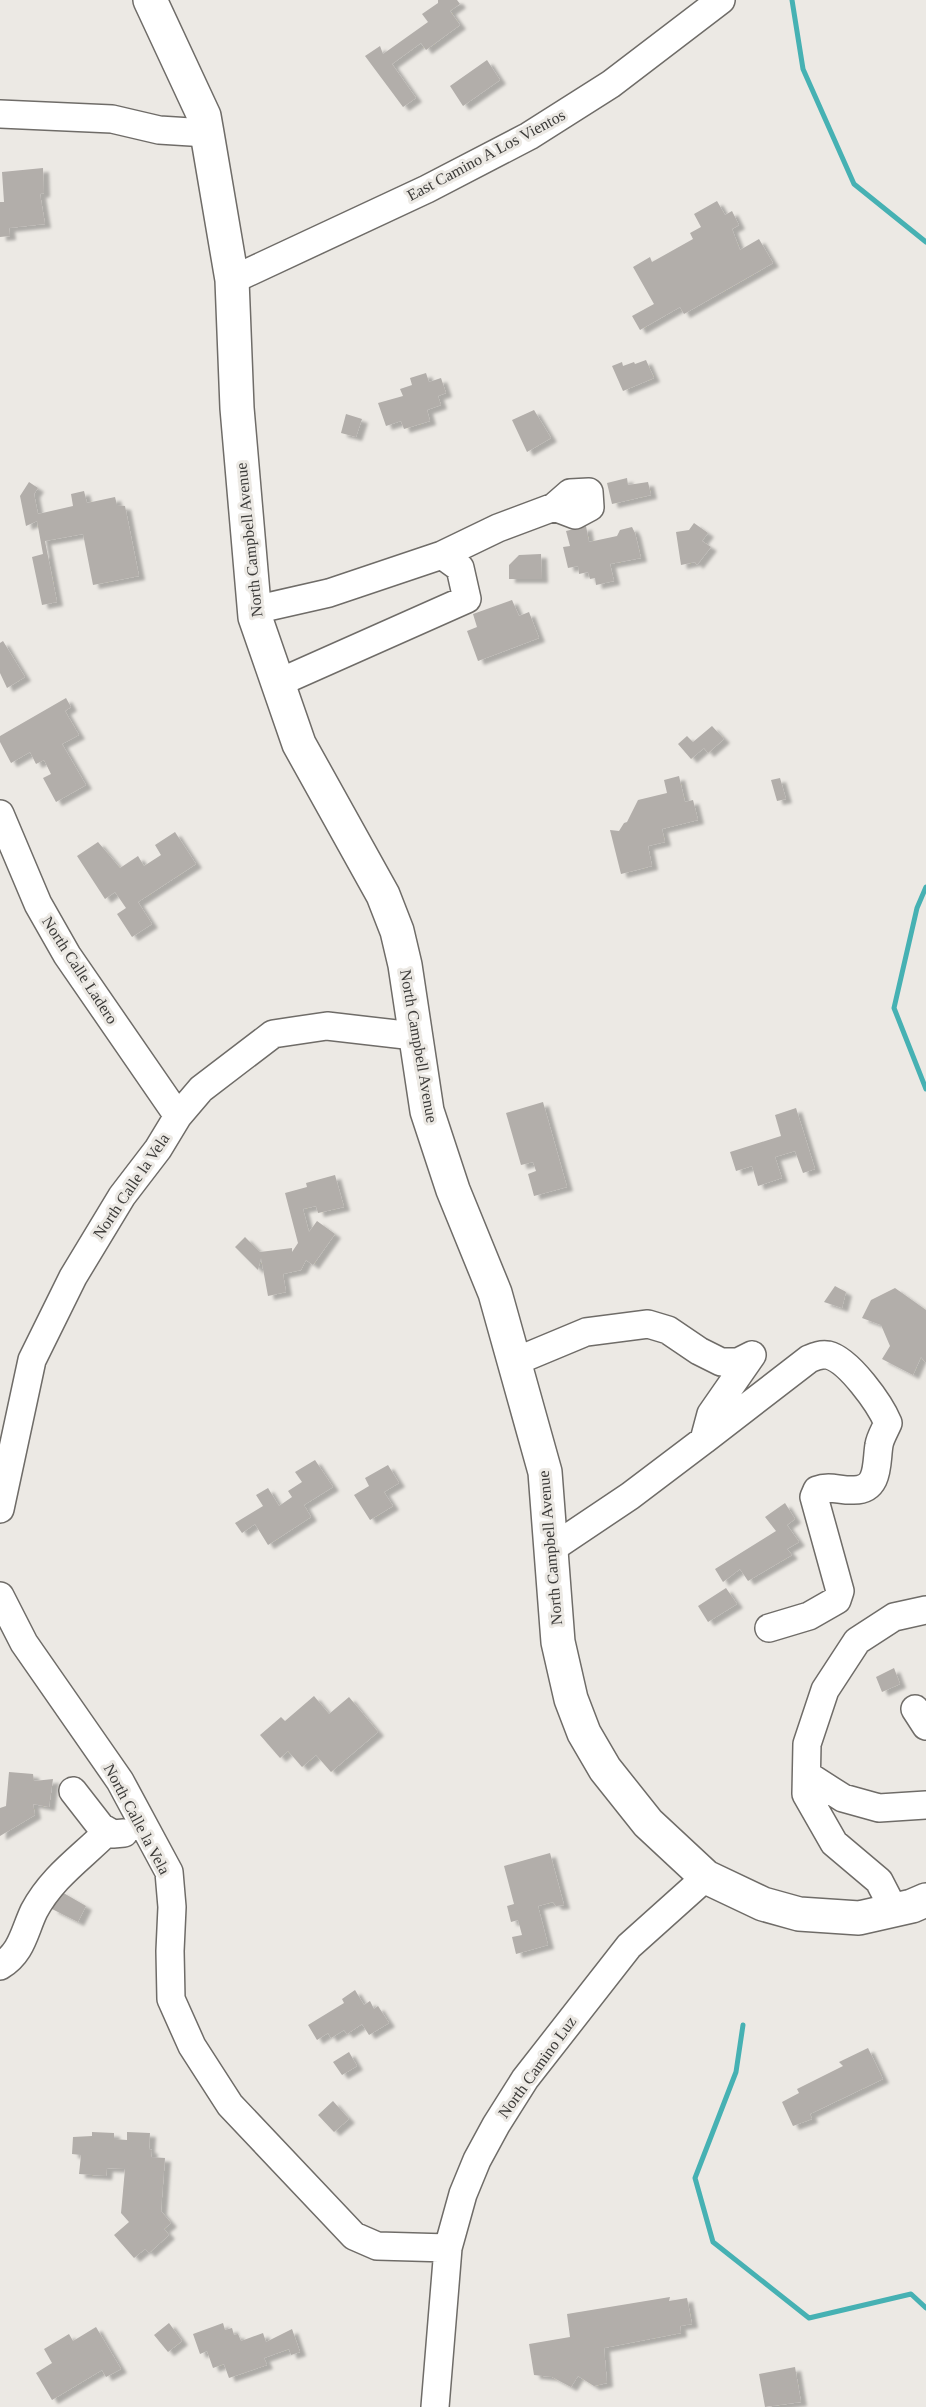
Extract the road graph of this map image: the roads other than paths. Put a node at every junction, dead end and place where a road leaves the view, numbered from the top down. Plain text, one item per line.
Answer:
1 (150, 0) edge
2 (721, 0) edge
3 (0, 114) edge
4 (207, 133) junction
5 (232, 280) junction
6 (554, 507) dead end
7 (442, 555) junction
8 (254, 610) junction
9 (278, 683) junction
10 (0, 814) edge
11 (414, 1036) junction
12 (178, 1116) junction
13 (514, 1362) junction
14 (704, 1440) junction
15 (0, 1509) edge
16 (551, 1549) junction
17 (0, 1596) edge
18 (926, 1610) edge
19 (769, 1628) dead end
20 (807, 1774) junction
21 (73, 1791) dead end
22 (926, 1805) edge
23 (143, 1824) junction
24 (107, 1832) junction
25 (706, 1877) junction
26 (926, 1900) edge
27 (894, 1910) junction
28 (0, 1966) edge
29 (448, 2248) junction
30 (435, 2407) edge

1 - 4 main road, North Campbell Avenue
2 - 5 street, East Camino A Los Vientos
3 - 4 street
4 - 5 main road, North Campbell Avenue
5 - 8 main road, North Campbell Avenue
6 - 7 street
7 - 8 street
7 - 9 street
8 - 9 main road, North Campbell Avenue
9 - 11 main road, North Campbell Avenue
10 - 12 street, North Calle Ladero
11 - 12 street, North Calle la Vela
11 - 13 main road, North Campbell Avenue
12 - 15 street, North Calle la Vela
13 - 14 street
13 - 16 main road, North Campbell Avenue
14 - 16 street
14 - 19 street
16 - 25 main road, North Campbell Avenue
17 - 23 street, North Calle la Vela
18 - 20 street
20 - 22 street
20 - 27 street
21 - 24 street
23 - 24 street
23 - 29 street, North Calle la Vela
24 - 28 street
25 - 27 main road, North Campbell Avenue
25 - 29 street, North Camino Luz
26 - 27 main road, North Campbell Avenue
29 - 30 street, North Camino Luz

